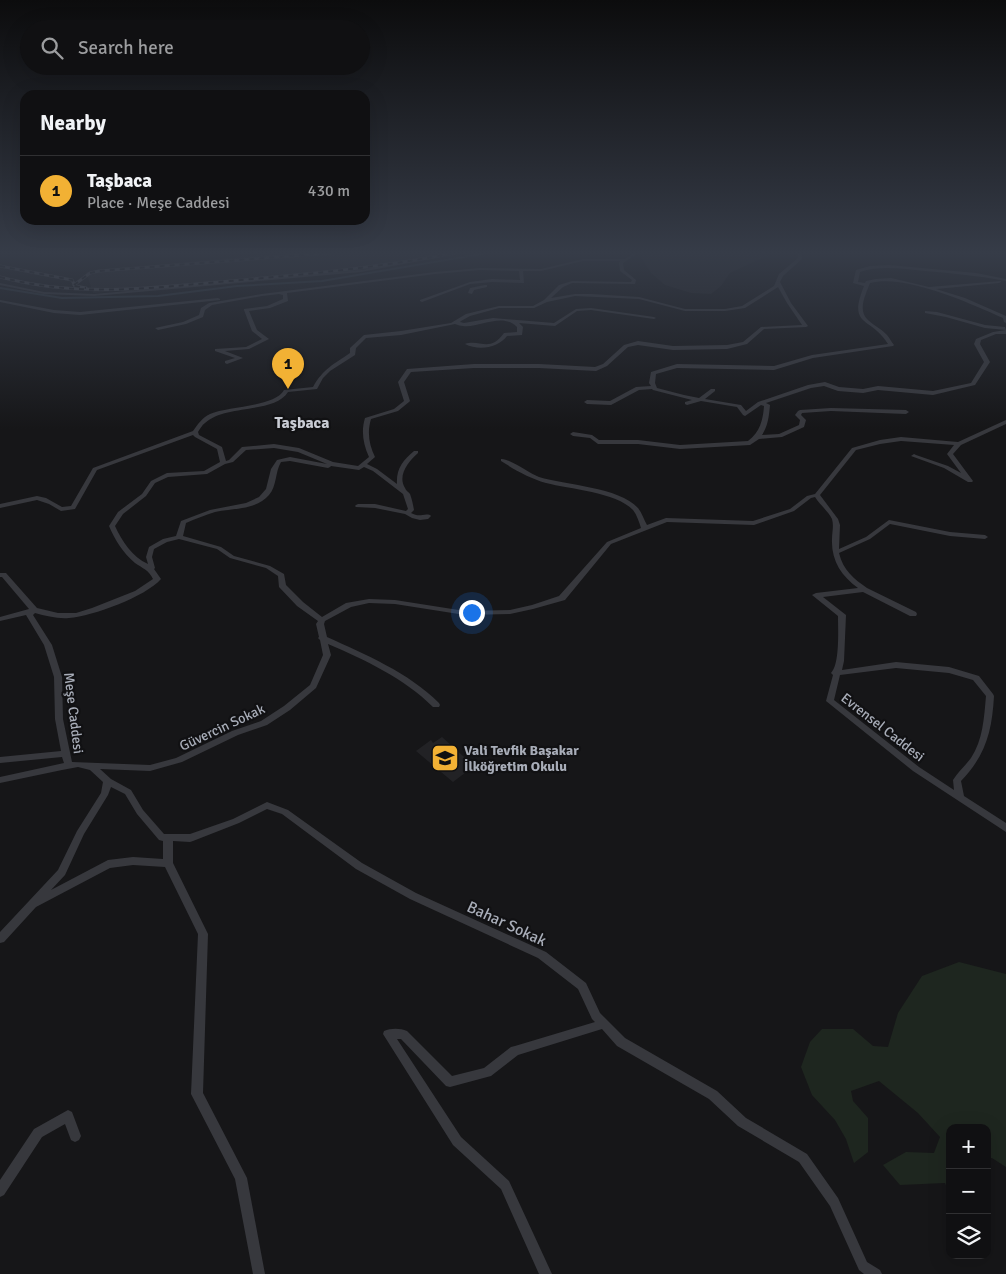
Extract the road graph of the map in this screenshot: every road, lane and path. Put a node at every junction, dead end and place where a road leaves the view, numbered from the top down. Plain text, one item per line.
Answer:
1 (52, 310) edge
2 (105, 310) edge
3 (203, 310) edge
4 (246, 310) edge
5 (486, 310) edge
6 (575, 310) edge
7 (601, 310) edge
8 (795, 310) edge
9 (861, 310) edge
10 (993, 310) edge
11 (926, 312) dead end
12 (654, 318) dead end
13 (459, 320) junction
14 (513, 320) junction
15 (1006, 322) edge
16 (158, 328) dead end
17 (1006, 331) edge
18 (468, 344) dead end
19 (226, 362) dead end
20 (654, 387) junction
21 (713, 390) dead end
22 (700, 400) junction
23 (587, 402) dead end
24 (687, 403) dead end
25 (760, 403) junction
26 (906, 412) dead end
27 (1005, 424) edge
28 (195, 432) junction
29 (573, 434) dead end
30 (759, 437) junction
31 (959, 444) junction
32 (416, 452) dead end
33 (914, 456) dead end
34 (503, 460) dead end
35 (222, 463) junction
36 (362, 466) junction
37 (402, 490) junction
38 (816, 495) junction
39 (0, 506) edge
40 (358, 506) dead end
41 (407, 512) junction
42 (428, 516) dead end
43 (646, 529) junction
44 (179, 537) junction
45 (985, 537) dead end
46 (837, 552) junction
47 (152, 568) junction
48 (0, 575) edge
49 (864, 590) junction
50 (34, 610) junction
51 (913, 614) dead end
52 (0, 619) edge
53 (322, 620) junction
54 (322, 638) junction
55 (835, 673) junction
56 (436, 705) dead end
57 (67, 759) junction
58 (0, 760) edge
59 (85, 765) junction
60 (0, 780) edge
61 (108, 781) junction
62 (960, 798) junction
63 (1006, 828) edge
64 (168, 837) junction
65 (168, 863) junction
66 (36, 903) junction
67 (0, 939) edge
68 (604, 1024) junction
69 (75, 1136) dead end
70 (0, 1191) edge
71 (259, 1274) edge
72 (546, 1274) edge
73 (876, 1274) edge

1 - 2 street
3 - 16 street
4 - 19 street
5 - 13 street
6 - 14 street
7 - 12 street
8 - 36 street
9 - 20 street
10 - 15 street
11 - 17 street
13 - 14 street
13 - 28 street
14 - 18 street
17 - 25 street
20 - 22 street
20 - 23 street
21 - 22 street
22 - 24 street
22 - 25 street
25 - 30 street
26 - 30 street
27 - 31 street
28 - 35 street
28 - 39 street
29 - 30 street
31 - 33 street
31 - 38 street
32 - 37 street
34 - 43 street
35 - 36 street
35 - 47 street
36 - 37 street
36 - 44 street
37 - 41 street
38 - 43 street
38 - 46 street
40 - 41 street
41 - 42 street
43 - 53 street
44 - 47 street
44 - 53 street
45 - 46 street
46 - 49 street
47 - 50 street
48 - 50 street
49 - 51 street
49 - 55 street, Evrensel Caddesi
50 - 52 street
50 - 57 street, Meşe Caddesi
53 - 54 street, Güvercin Sokak
54 - 56 street
54 - 59 street, Güvercin Sokak
55 - 62 street, Evrensel Caddesi
55 - 62 street
57 - 58 street
57 - 59 street, Güvercin Sokak
57 - 60 street
59 - 61 street
61 - 64 street
61 - 66 street
62 - 63 street, Evrensel Caddesi
64 - 65 street
64 - 68 street, Bahar Sokak
65 - 66 street
65 - 71 street
66 - 67 street
68 - 72 street
68 - 73 street, Bahar Sokak
69 - 70 street

